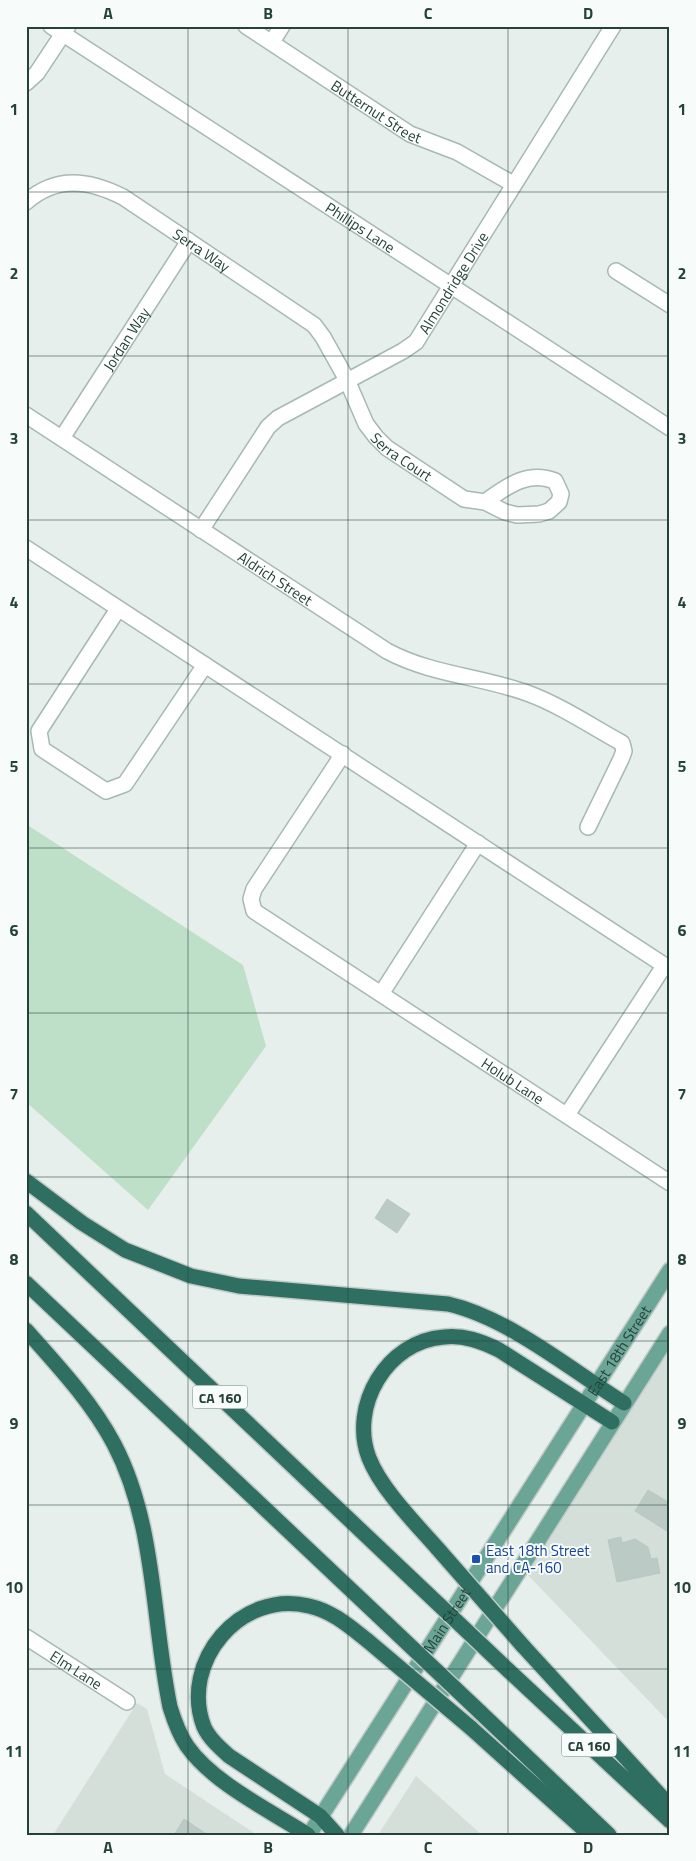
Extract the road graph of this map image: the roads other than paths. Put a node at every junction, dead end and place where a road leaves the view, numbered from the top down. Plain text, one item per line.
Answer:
1 (246, 26) edge
2 (282, 26) edge
3 (610, 27) edge
4 (61, 29) edge
5 (272, 42) junction
6 (26, 83) edge
7 (513, 184) junction
8 (26, 202) edge
9 (189, 241) junction
10 (616, 271) dead end
11 (450, 286) junction
12 (670, 306) edge
13 (347, 380) junction
14 (26, 415) edge
15 (670, 428) edge
16 (62, 438) junction
17 (485, 502) dead end
18 (201, 530) junction
19 (26, 548) edge
20 (118, 609) junction
21 (205, 665) junction
22 (343, 754) junction
23 (588, 827) dead end
24 (478, 843) junction
25 (667, 967) edge
26 (381, 994) junction
27 (567, 1115) junction
28 (26, 1181) edge
29 (670, 1183) edge
30 (26, 1213) edge
31 (670, 1270) edge
32 (26, 1282) edge
33 (26, 1330) edge
34 (670, 1333) edge
35 (596, 1386) junction
36 (624, 1403) junction
37 (583, 1405) junction
38 (612, 1422) junction
39 (26, 1637) edge
40 (127, 1702) dead end
41 (670, 1806) edge
42 (320, 1816) junction
43 (670, 1821) edge
44 (308, 1835) edge
45 (336, 1835) edge
46 (351, 1835) edge
47 (590, 1835) edge
48 (609, 1835) edge

1 - 5 street, Butternut Street
2 - 5 street
3 - 7 street, Almondridge Drive
4 - 6 street
4 - 11 street, Phillips Lane
5 - 7 street, Butternut Street
7 - 11 street, Almondridge Drive
8 - 9 street, Serra Way
9 - 13 street, Serra Way
9 - 16 street, Jordan Way
10 - 12 street
11 - 13 street, Almondridge Drive
11 - 15 street, Phillips Lane
13 - 17 street, Serra Court
13 - 18 street, Almondridge Drive
14 - 16 street, Aldrich Street
16 - 18 street, Aldrich Street
18 - 23 street, Aldrich Street
19 - 20 street
20 - 21 street
20 - 21 street
21 - 22 street
22 - 24 street
22 - 26 street, Holub Lane
24 - 25 street
24 - 26 street
25 - 27 street
26 - 27 street, Holub Lane
27 - 29 street, Holub Lane
28 - 35 highway
30 - 43 highway, CA 160, bridge
31 - 35 main road, East 18th Street
32 - 48 highway, bridge
33 - 44 highway
34 - 36 main road
35 - 36 highway
35 - 37 main road, East 18th Street
36 - 38 main road
37 - 38 highway
37 - 41 highway, bridge
37 - 42 main road, Main Street
38 - 46 main road
39 - 40 street, Elm Lane
42 - 44 main road, Main Street
42 - 45 highway
42 - 47 highway, bridge

